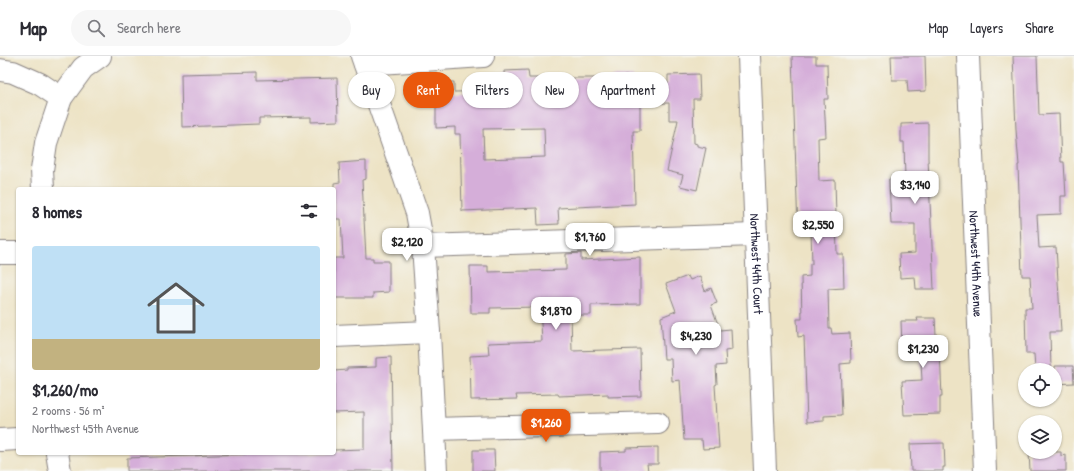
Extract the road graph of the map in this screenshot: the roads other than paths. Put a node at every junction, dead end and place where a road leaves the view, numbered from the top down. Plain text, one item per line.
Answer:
1 (100, 56) edge
2 (483, 56) edge
3 (750, 56) edge
4 (968, 56) edge
5 (364, 60) edge
6 (0, 70) edge
7 (61, 98) junction
8 (43, 187) edge
9 (756, 234) junction
10 (423, 246) junction
11 (16, 253) edge
12 (0, 254) edge
13 (429, 332) junction
14 (336, 336) edge
15 (658, 423) dead end
16 (434, 429) junction
17 (0, 440) edge
18 (16, 440) edge
19 (57, 455) edge
20 (60, 471) edge
21 (436, 471) edge
22 (765, 471) edge
23 (985, 471) edge

1 - 7 street
2 - 5 street
3 - 9 street, Northwest 44th Court
4 - 23 street, Northwest 44th Avenue
5 - 10 street
6 - 7 street
7 - 8 street
9 - 10 street
9 - 22 street, Northwest 44th Court
10 - 13 street
11 - 12 street
13 - 14 street
13 - 16 street
15 - 16 street
16 - 21 street
17 - 18 street
19 - 20 street

